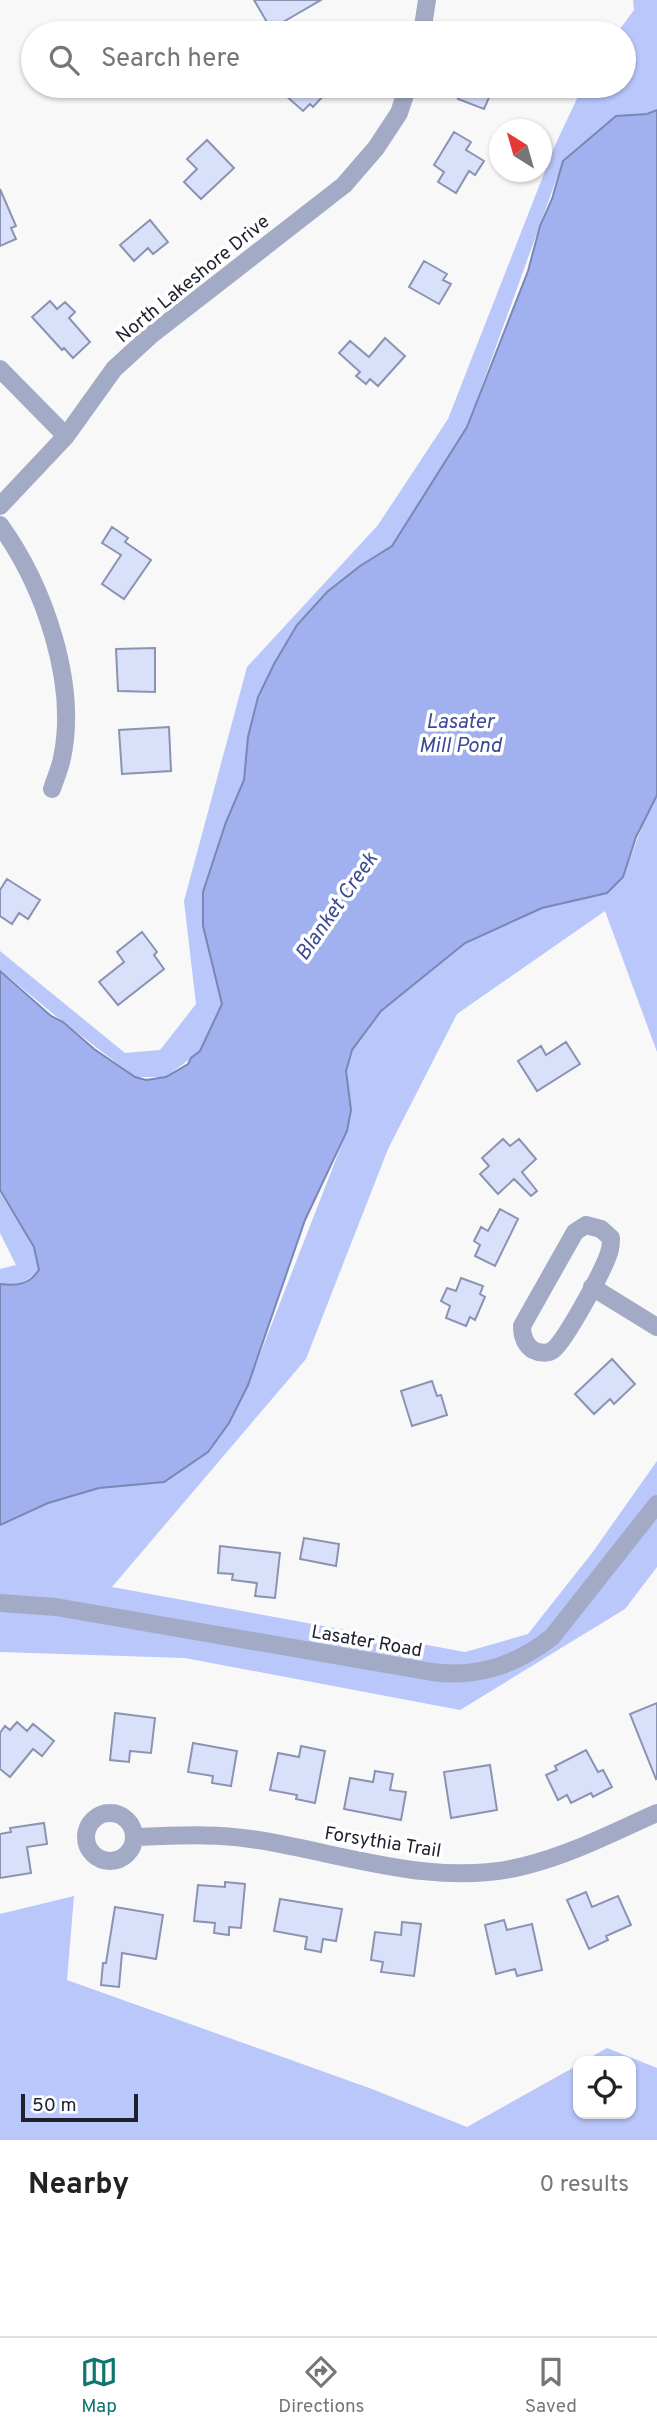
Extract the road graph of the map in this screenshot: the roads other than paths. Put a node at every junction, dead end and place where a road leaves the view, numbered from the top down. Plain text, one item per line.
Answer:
1 (427, 0) edge
2 (424, 21) edge
3 (404, 98) edge
4 (0, 369) edge
5 (66, 436) junction
6 (0, 506) edge
7 (0, 525) edge
8 (52, 789) dead end
9 (592, 1287) junction
10 (657, 1327) edge
11 (657, 1504) edge
12 (0, 1603) edge
13 (657, 1813) edge
14 (135, 1837) dead end

1 - 2 street
3 - 5 street, North Lakeshore Drive
4 - 5 street
5 - 6 street, North Lakeshore Drive
7 - 8 street
9 - 9 street
9 - 10 street
11 - 12 street, Lasater Road
13 - 14 street, Forsythia Trail

